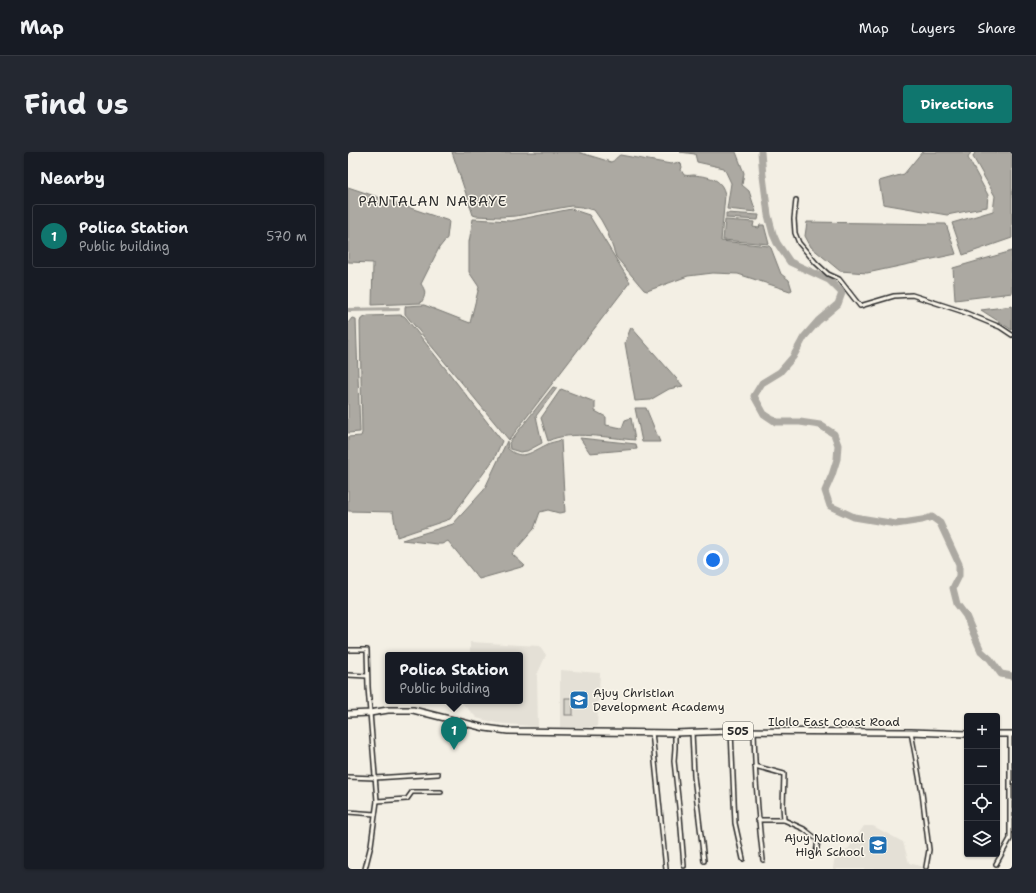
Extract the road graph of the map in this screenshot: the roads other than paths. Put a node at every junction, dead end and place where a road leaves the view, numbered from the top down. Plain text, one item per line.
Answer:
1 (796, 200) dead end
2 (1012, 335) edge
3 (348, 650) edge
4 (348, 675) edge
5 (367, 676) junction
6 (370, 713) junction
7 (348, 714) edge
8 (731, 731) junction
9 (754, 731) junction
10 (652, 732) junction
11 (692, 732) junction
12 (911, 732) junction
13 (675, 733) junction
14 (964, 734) edge
15 (1000, 734) edge
16 (1011, 734) edge
17 (755, 766) junction
18 (438, 774) dead end
19 (348, 777) edge
20 (375, 778) junction
21 (441, 792) dead end
22 (377, 801) junction
23 (348, 812) edge
24 (375, 814) junction
25 (758, 820) junction
26 (784, 820) junction
27 (816, 854) dead end
28 (743, 860) dead end
29 (763, 860) dead end
30 (704, 861) dead end
31 (996, 864) dead end
32 (684, 866) dead end
33 (926, 867) dead end
34 (364, 869) edge
35 (666, 869) edge

1 - 2 street
3 - 5 street
4 - 5 street
5 - 6 street
6 - 7 main road, 505
6 - 10 main road, Iloilo East Coast Road / 505
6 - 20 street
8 - 9 main road, Iloilo East Coast Road / 505
8 - 11 main road, Iloilo East Coast Road / 505
8 - 28 street
9 - 12 main road, Iloilo East Coast Road / 505
9 - 17 street
10 - 13 main road, Iloilo East Coast Road / 505
10 - 35 street
11 - 13 main road, Iloilo East Coast Road / 505
11 - 30 street
12 - 14 main road, Iloilo East Coast Road / 505
12 - 33 street
13 - 32 street
15 - 16 main road
16 - 31 street
17 - 25 street
17 - 26 street
18 - 20 street
19 - 20 street
20 - 22 street
21 - 22 street
22 - 24 street
23 - 24 street
24 - 34 street
25 - 26 street
25 - 29 street
26 - 27 street

